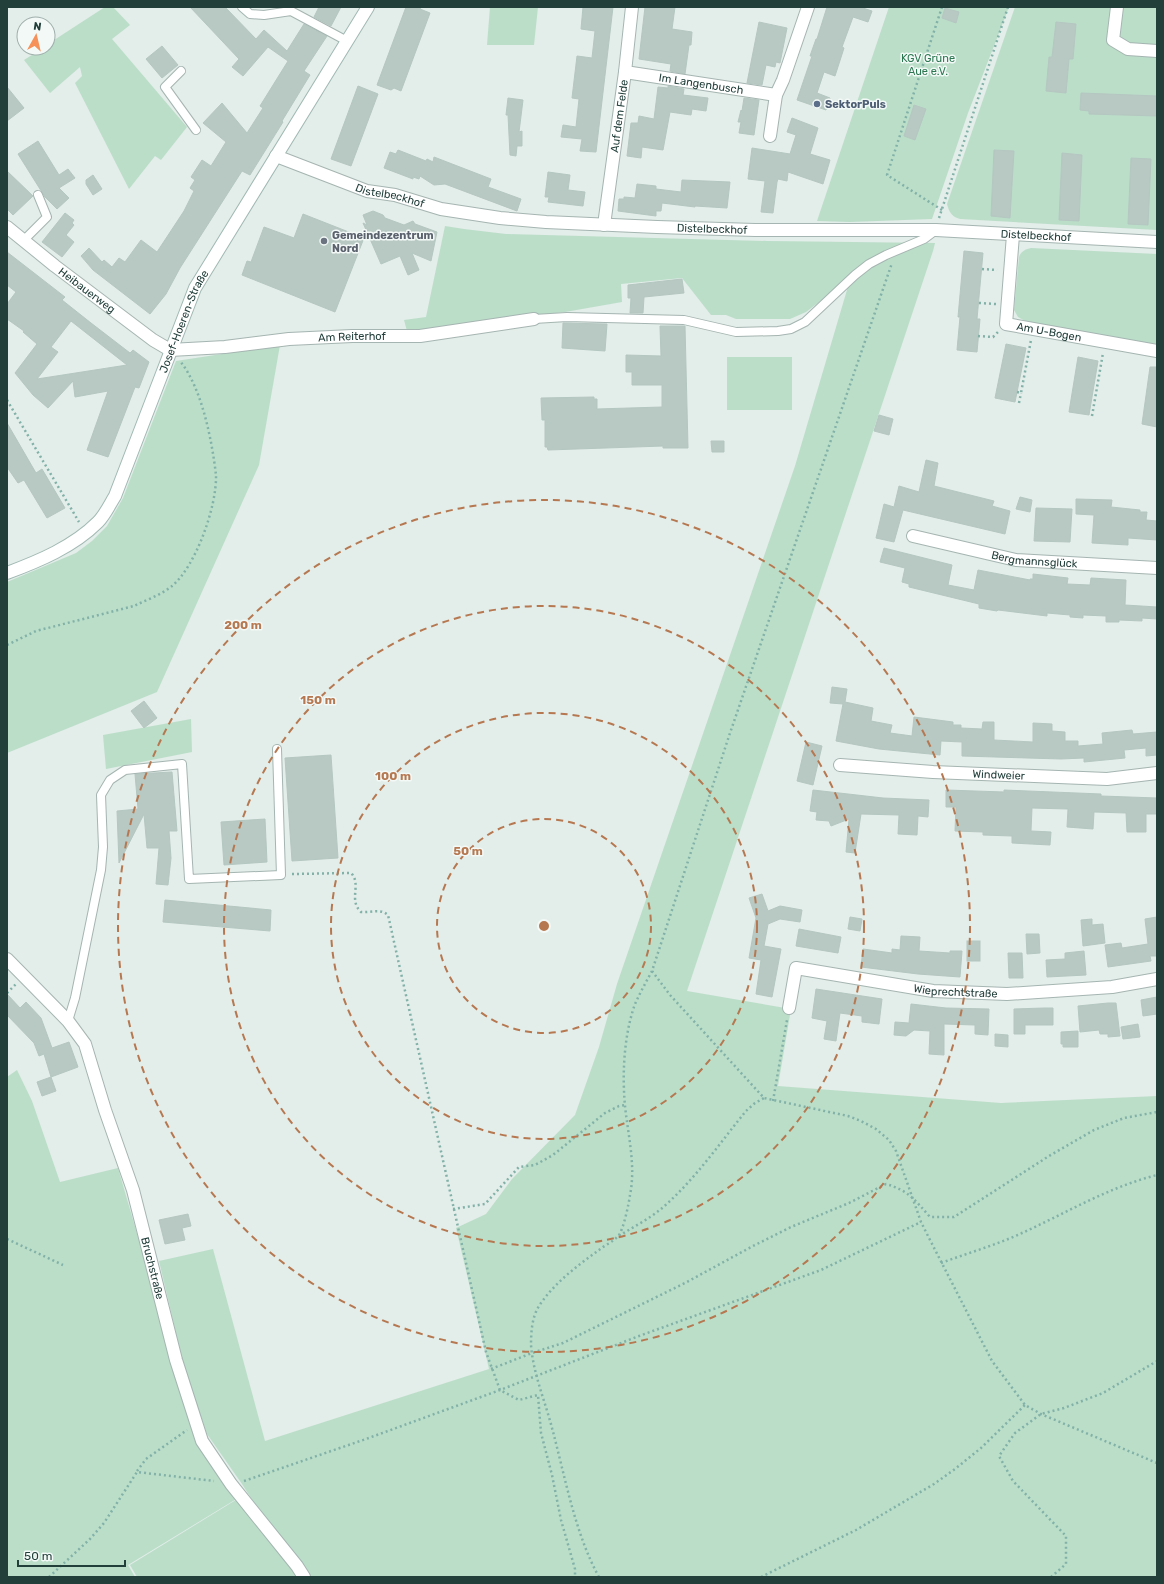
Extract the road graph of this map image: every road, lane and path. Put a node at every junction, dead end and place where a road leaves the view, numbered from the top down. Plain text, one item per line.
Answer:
1 (242, 7) edge
2 (368, 7) edge
3 (632, 7) edge
4 (808, 7) edge
5 (942, 7) edge
6 (1008, 7) edge
7 (1117, 7) edge
8 (347, 42) junction
9 (1157, 51) edge
10 (181, 71) dead end
11 (626, 72) junction
12 (776, 95) junction
13 (196, 130) dead end
14 (770, 136) dead end
15 (276, 156) junction
16 (38, 195) dead end
17 (942, 210) junction
18 (604, 225) junction
19 (7, 227) edge
20 (936, 230) junction
21 (1012, 235) junction
22 (22, 241) junction
23 (1157, 242) edge
24 (895, 251) junction
25 (534, 319) joint
26 (1006, 324) junction
27 (1034, 330) junction
28 (978, 336) dead end
29 (1104, 343) junction
30 (170, 350) junction
31 (1157, 351) edge
32 (1023, 363) dead end
33 (1026, 364) junction
34 (1017, 392) dead end
35 (1021, 393) junction
36 (1091, 399) dead end
37 (7, 400) edge
38 (1095, 400) junction
39 (1019, 403) dead end
40 (1092, 416) dead end
41 (85, 532) junction
42 (913, 536) dead end
43 (1157, 568) edge
44 (7, 573) edge
45 (7, 645) edge
46 (277, 749) dead end
47 (840, 765) dead end
48 (1157, 773) edge
49 (281, 875) junction
50 (7, 960) edge
51 (652, 971) junction
52 (1157, 979) edge
53 (789, 1008) joint
54 (68, 1021) junction
55 (764, 1098) junction
56 (773, 1101) junction
57 (625, 1105) junction
58 (1157, 1112) edge
59 (1157, 1176) edge
60 (912, 1196) junction
61 (453, 1210) junction
62 (921, 1222) junction
63 (619, 1236) junction
64 (7, 1239) edge
65 (941, 1264) junction
66 (64, 1265) dead end
67 (532, 1353) junction
68 (1157, 1361) edge
69 (491, 1369) junction
70 (537, 1376) junction
71 (500, 1390) junction
72 (1025, 1405) junction
73 (1041, 1414) junction
74 (197, 1424) junction
75 (1157, 1463) edge
76 (137, 1472) junction
77 (231, 1484) junction
78 (49, 1577) edge
79 (304, 1577) edge
80 (575, 1577) edge
81 (599, 1577) edge
82 (761, 1577) edge
83 (1051, 1577) edge

1 - 8 lane
2 - 8 street, Josef-Hoeren-Straße
3 - 11 street, Auf dem Felde
4 - 12 street
5 - 17 path
6 - 17 path
7 - 9 street
8 - 15 street, Josef-Hoeren-Straße
10 - 13 lane
11 - 12 street, Im Langenbusch
11 - 18 street, Auf dem Felde
12 - 14 street
15 - 18 street, Distelbeckhof
15 - 30 street, Josef-Hoeren-Straße
16 - 22 lane
17 - 20 path
18 - 20 street, Distelbeckhof
19 - 22 street, Heibauerweg
20 - 21 street, Distelbeckhof
20 - 24 lane
21 - 23 street, Distelbeckhof
21 - 26 street, Am U-Bogen
22 - 30 street, Heibauerweg
24 - 25 lane
24 - 51 path
25 - 30 street, Am Reiterhof
26 - 27 street, Am U-Bogen
26 - 28 path
27 - 29 street, Am U-Bogen
27 - 33 path
29 - 31 street, Am U-Bogen
29 - 38 path
30 - 41 street, Josef-Hoeren-Straße
30 - 45 path
32 - 33 path
33 - 35 path
34 - 35 path
35 - 39 path
36 - 38 path
37 - 41 path
38 - 40 path
41 - 44 street, Josef-Hoeren-Straße
42 - 43 street, Bergmannsglück
46 - 49 lane
47 - 48 street, Windweier
49 - 54 lane
49 - 61 path
50 - 54 street, Bruchstraße
51 - 55 path
51 - 57 path
52 - 53 street, Wieprechtstraße
53 - 56 path
54 - 74 street, Bruchstraße
55 - 56 path
55 - 63 path
56 - 60 path
57 - 61 path
57 - 63 path
58 - 60 path
59 - 65 path
60 - 62 path
60 - 67 path
61 - 69 path
62 - 65 path
62 - 70 path
63 - 67 path
64 - 66 path
65 - 72 path
67 - 69 path
67 - 70 path
68 - 73 path
69 - 71 path
70 - 71 path
70 - 81 path
71 - 77 path
71 - 80 path
72 - 73 path
72 - 82 path
73 - 75 path
73 - 83 path
74 - 76 path
74 - 77 street, Bruchstraße
76 - 77 path
76 - 78 path
77 - 79 street, Bruchstraße

